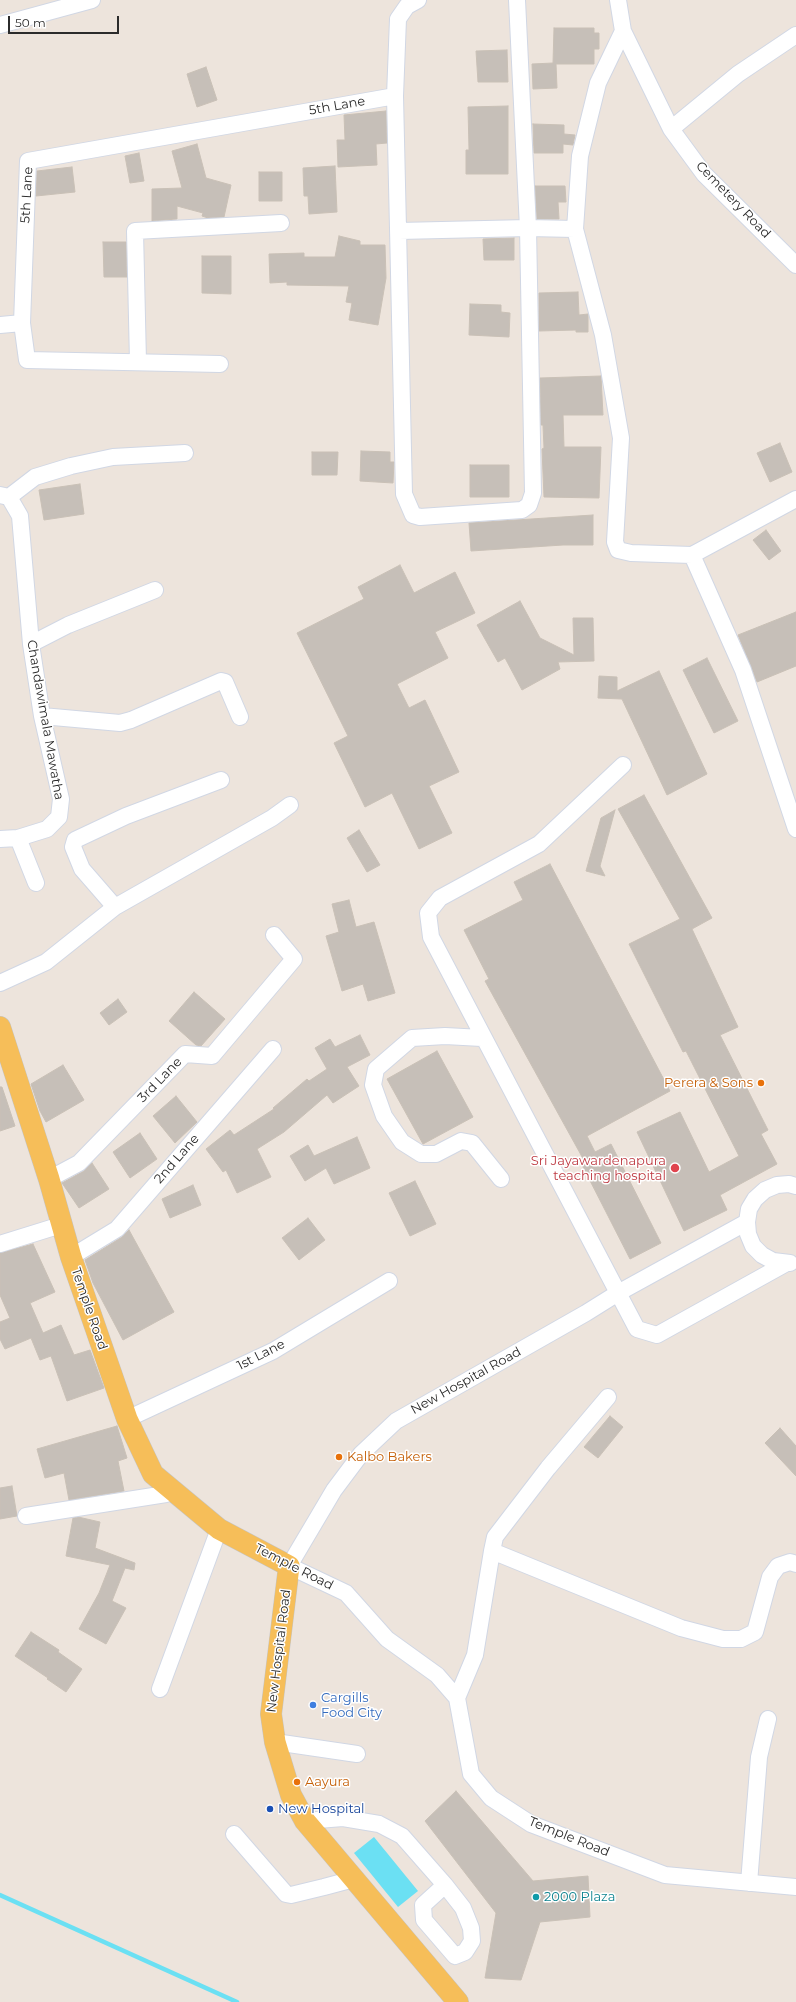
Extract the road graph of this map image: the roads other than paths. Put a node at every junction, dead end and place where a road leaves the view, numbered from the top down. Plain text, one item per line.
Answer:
1 (92, 0) edge
2 (418, 0) edge
3 (517, 0) edge
4 (618, 0) edge
5 (0, 25) edge
6 (623, 31) junction
7 (796, 35) edge
8 (395, 96) junction
9 (671, 129) junction
10 (281, 223) dead end
11 (528, 228) junction
12 (575, 229) junction
13 (400, 231) junction
14 (796, 266) edge
15 (22, 322) junction
16 (0, 325) edge
17 (138, 362) junction
18 (220, 364) dead end
19 (185, 453) dead end
20 (4, 496) edge
21 (796, 499) edge
22 (692, 555) junction
23 (155, 590) dead end
24 (31, 644) junction
25 (42, 716) junction
26 (240, 717) dead end
27 (623, 765) dead end
28 (222, 780) dead end
29 (290, 805) dead end
30 (796, 829) edge
31 (18, 838) junction
32 (0, 839) edge
33 (36, 883) dead end
34 (115, 907) junction
35 (274, 935) dead end
36 (0, 983) edge
37 (0, 1027) edge
38 (482, 1038) junction
39 (273, 1049) dead end
40 (49, 1179) junction
41 (501, 1179) dead end
42 (796, 1186) edge
43 (746, 1222) junction
44 (61, 1225) junction
45 (0, 1244) edge
46 (71, 1257) junction
47 (791, 1263) edge
48 (389, 1281) dead end
49 (618, 1293) junction
50 (608, 1397) dead end
51 (127, 1420) junction
52 (170, 1490) junction
53 (26, 1516) dead end
54 (219, 1529) junction
55 (492, 1551) junction
56 (796, 1564) edge
57 (289, 1566) junction
58 (160, 1689) dead end
59 (458, 1698) junction
60 (768, 1719) dead end
61 (275, 1742) junction
62 (357, 1754) dead end
63 (306, 1821) junction
64 (234, 1834) dead end
65 (354, 1879) junction
66 (749, 1883) junction
67 (445, 1885) dead end
68 (796, 1887) edge
69 (458, 2002) edge

1 - 5 street
2 - 8 street
3 - 11 street
4 - 6 street, Cemetery Road
6 - 9 street, Cemetery Road
6 - 12 street
7 - 9 street
8 - 13 street
8 - 15 street, 5th Lane
9 - 14 street, Cemetery Road
10 - 17 street
11 - 12 street
11 - 13 street
11 - 13 street
12 - 22 street
15 - 16 street
15 - 17 street, 5th Lane
17 - 18 street, 5th Lane
19 - 20 street
20 - 24 street, Chandawimala Mawatha
21 - 22 street
22 - 30 street
23 - 24 street
24 - 25 street, Chandawimala Mawatha
25 - 26 street
25 - 31 street, Chandawimala Mawatha
27 - 38 street
28 - 34 street
29 - 34 street
31 - 32 street, Chandawimala Mawatha
31 - 33 street
34 - 36 street
35 - 40 street, 3rd Lane
37 - 40 main road, Temple Road
38 - 41 street
38 - 49 street
39 - 46 street, 2nd Lane
40 - 44 main road, Temple Road
42 - 43 street
43 - 47 street
43 - 49 street, New Hospital Road
44 - 45 street
44 - 46 main road, Temple Road
46 - 51 main road, Temple Road
47 - 49 street
48 - 51 street, 1st Lane
49 - 57 street, New Hospital Road
50 - 55 street
51 - 52 main road, Temple Road
52 - 53 street
52 - 54 main road, Temple Road
54 - 57 main road, Temple Road
54 - 58 street
55 - 56 street
55 - 59 street
57 - 59 street, Temple Road
57 - 61 main road, New Hospital Road
59 - 66 street, Temple Road
60 - 66 street
61 - 62 street
61 - 63 main road, New Hospital Road
63 - 65 main road, New Hospital Road
63 - 67 street
64 - 65 street
65 - 69 main road, New Hospital Road
66 - 68 street, Temple Road

